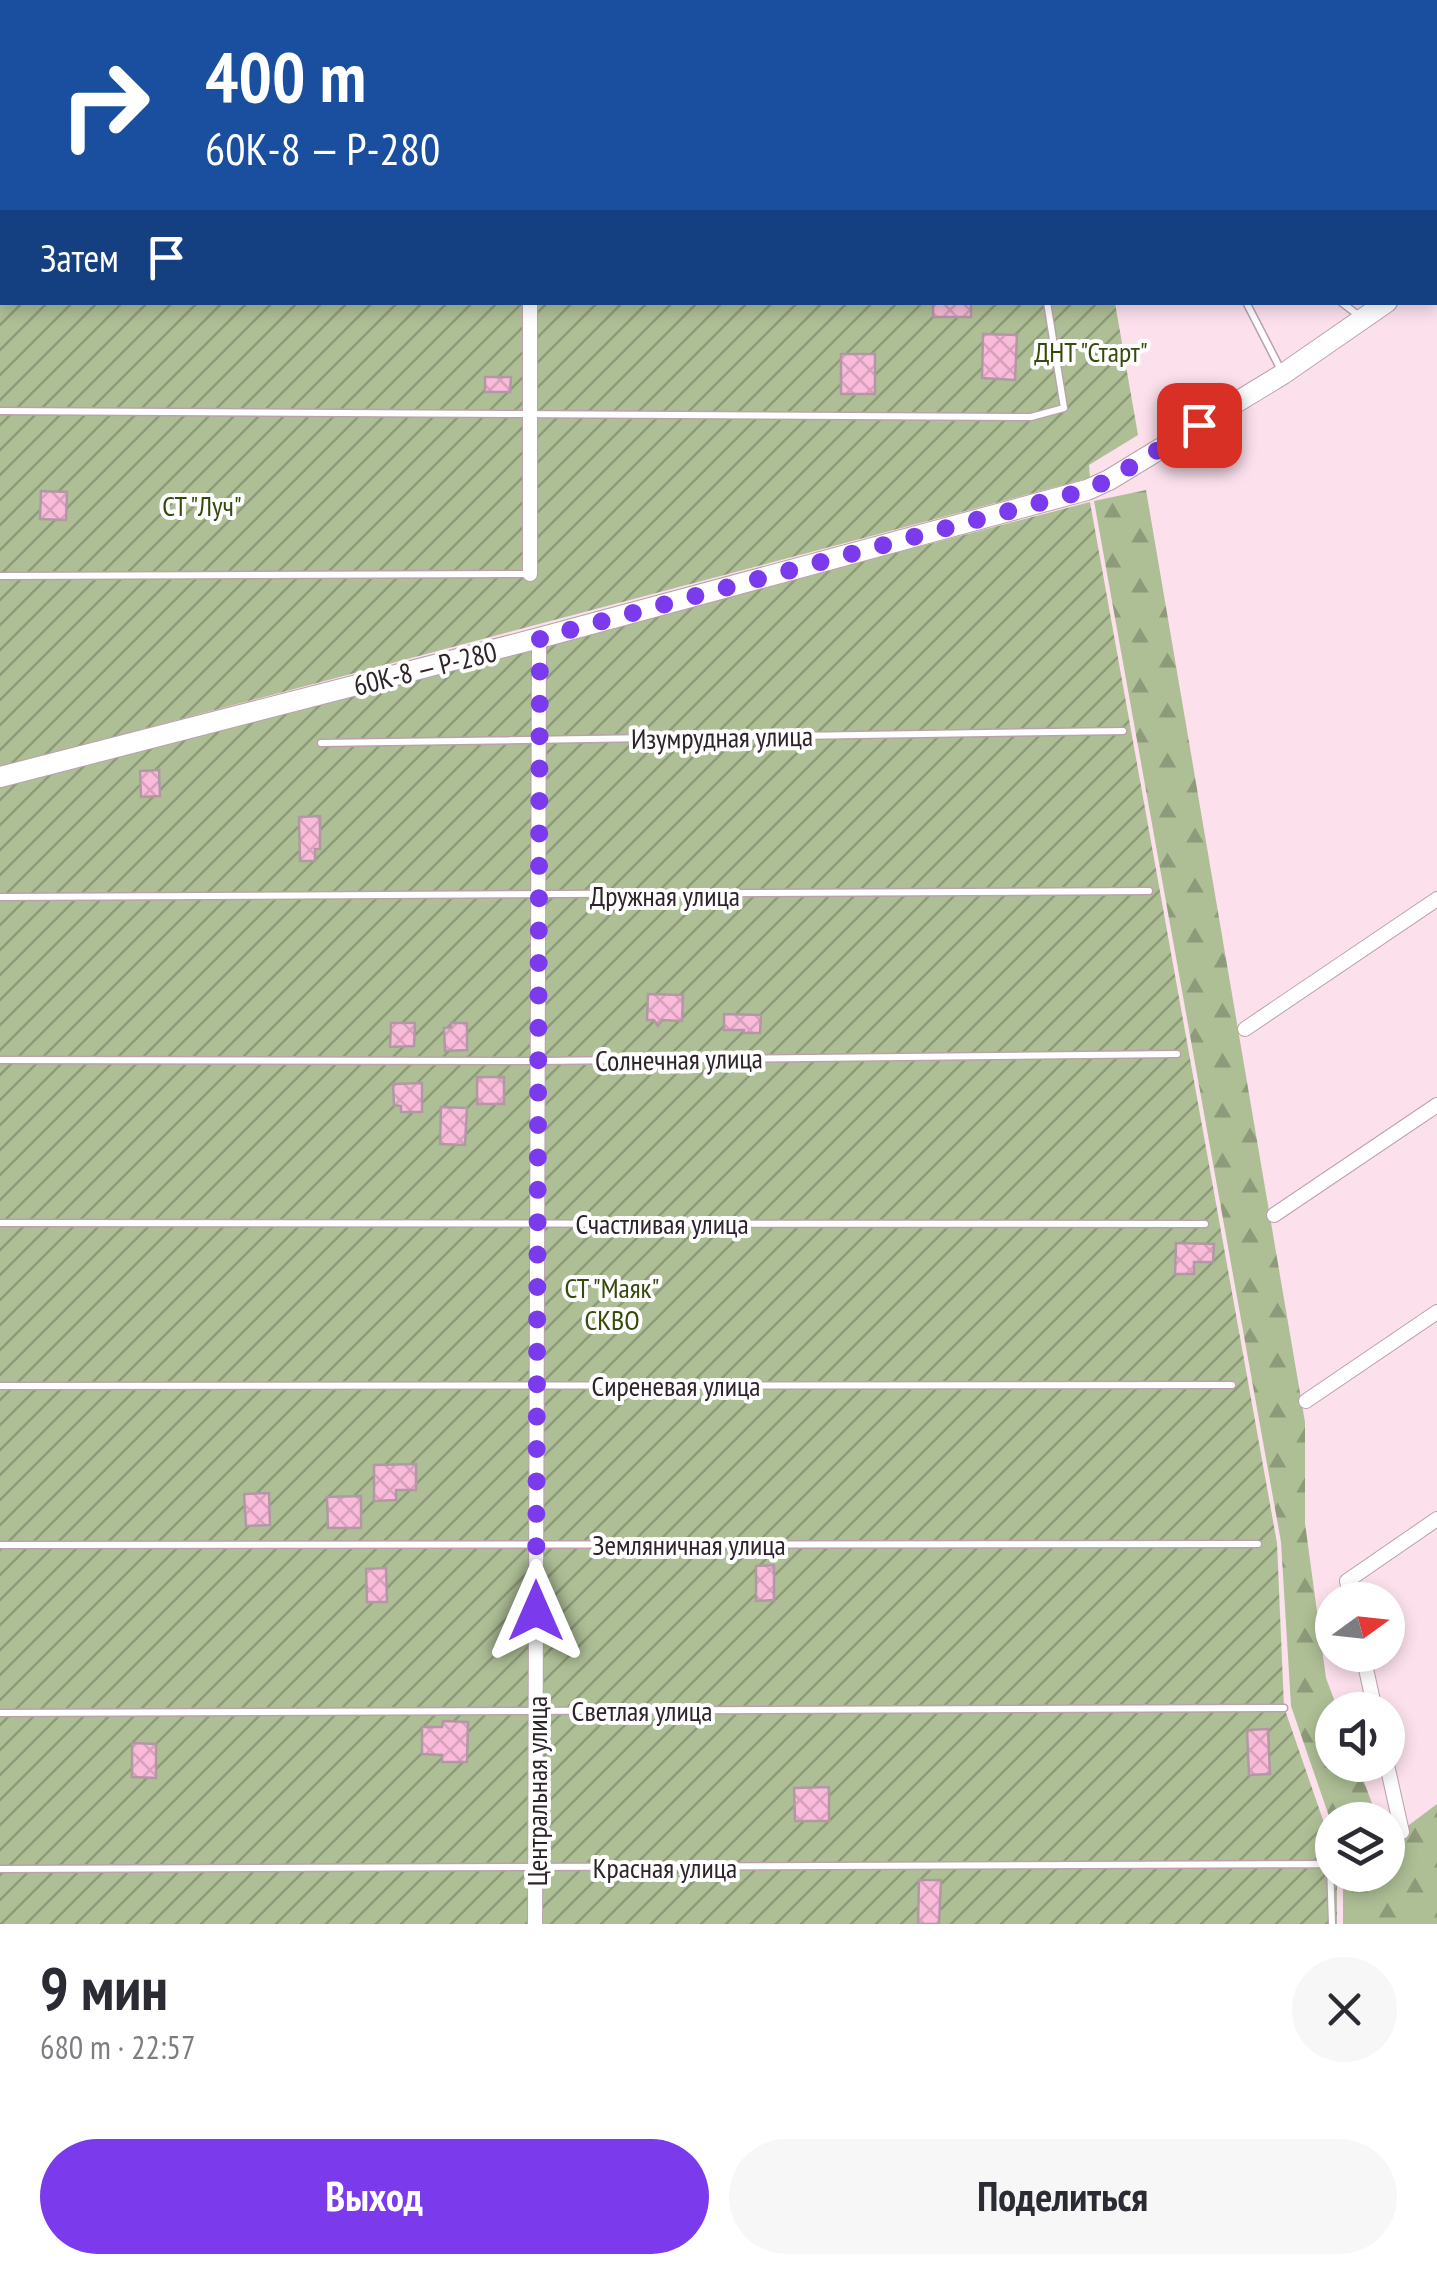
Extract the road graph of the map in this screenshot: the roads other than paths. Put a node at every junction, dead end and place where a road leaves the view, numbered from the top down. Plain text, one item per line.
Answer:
1 (530, 305) edge
2 (1047, 305) edge
3 (1248, 305) edge
4 (1345, 305) edge
5 (1382, 305) edge
6 (1363, 319) junction
7 (1284, 374) junction
8 (0, 411) edge
9 (529, 413) junction
10 (530, 574) joint
11 (0, 576) edge
12 (540, 638) junction
13 (1122, 732) dead end
14 (539, 740) junction
15 (321, 743) dead end
16 (0, 776) edge
17 (1149, 891) dead end
18 (539, 896) junction
19 (0, 897) edge
20 (1437, 899) edge
21 (1245, 1028) dead end
22 (1177, 1054) dead end
23 (0, 1060) edge
24 (538, 1061) junction
25 (1437, 1104) edge
26 (1274, 1215) dead end
27 (0, 1223) edge
28 (538, 1223) junction
29 (1205, 1224) dead end
30 (1437, 1312) edge
31 (1232, 1384) dead end
32 (537, 1385) junction
33 (0, 1386) edge
34 (1306, 1401) dead end
35 (1437, 1519) edge
36 (536, 1544) junction
37 (1258, 1544) dead end
38 (0, 1545) edge
39 (1347, 1582) edge
40 (1284, 1708) dead end
41 (536, 1711) junction
42 (0, 1713) edge
43 (1315, 1864) edge
44 (536, 1867) junction
45 (0, 1869) edge
46 (1331, 1892) edge
47 (535, 1924) edge
48 (1332, 1924) edge

1 - 9 street
2 - 9 lane
3 - 7 lane
4 - 6 lane
5 - 6 street, 60К-8 — Р-280
6 - 7 street, 60К-8 — Р-280
7 - 12 street, 60К-8 — Р-280
8 - 9 lane
9 - 10 street
10 - 11 lane
12 - 14 street, Центральная улица
12 - 16 street, 60К-8 — Р-280
13 - 14 lane, Изумрудная улица
14 - 15 lane, Изумрудная улица
14 - 18 street, Центральная улица
17 - 18 lane, Дружная улица
18 - 19 lane, Дружная улица
18 - 24 street, Центральная улица
20 - 21 street
22 - 24 lane, Солнечная улица
23 - 24 lane, Солнечная улица
24 - 28 street, Центральная улица
25 - 26 street
27 - 28 lane, Счастливая улица
28 - 29 lane, Счастливая улица
28 - 32 street, Центральная улица
30 - 34 street
31 - 32 lane, Сиреневая улица
32 - 33 lane, Сиреневая улица
32 - 36 street, Центральная улица
35 - 39 street
36 - 37 lane, Земляничная улица
36 - 38 lane, Земляничная улица
36 - 41 street, Центральная улица
40 - 41 lane, Светлая улица
41 - 42 lane, Светлая улица
41 - 44 street, Центральная улица
43 - 44 lane, Красная улица
44 - 45 lane, Красная улица
44 - 47 street, Центральная улица
46 - 48 lane

